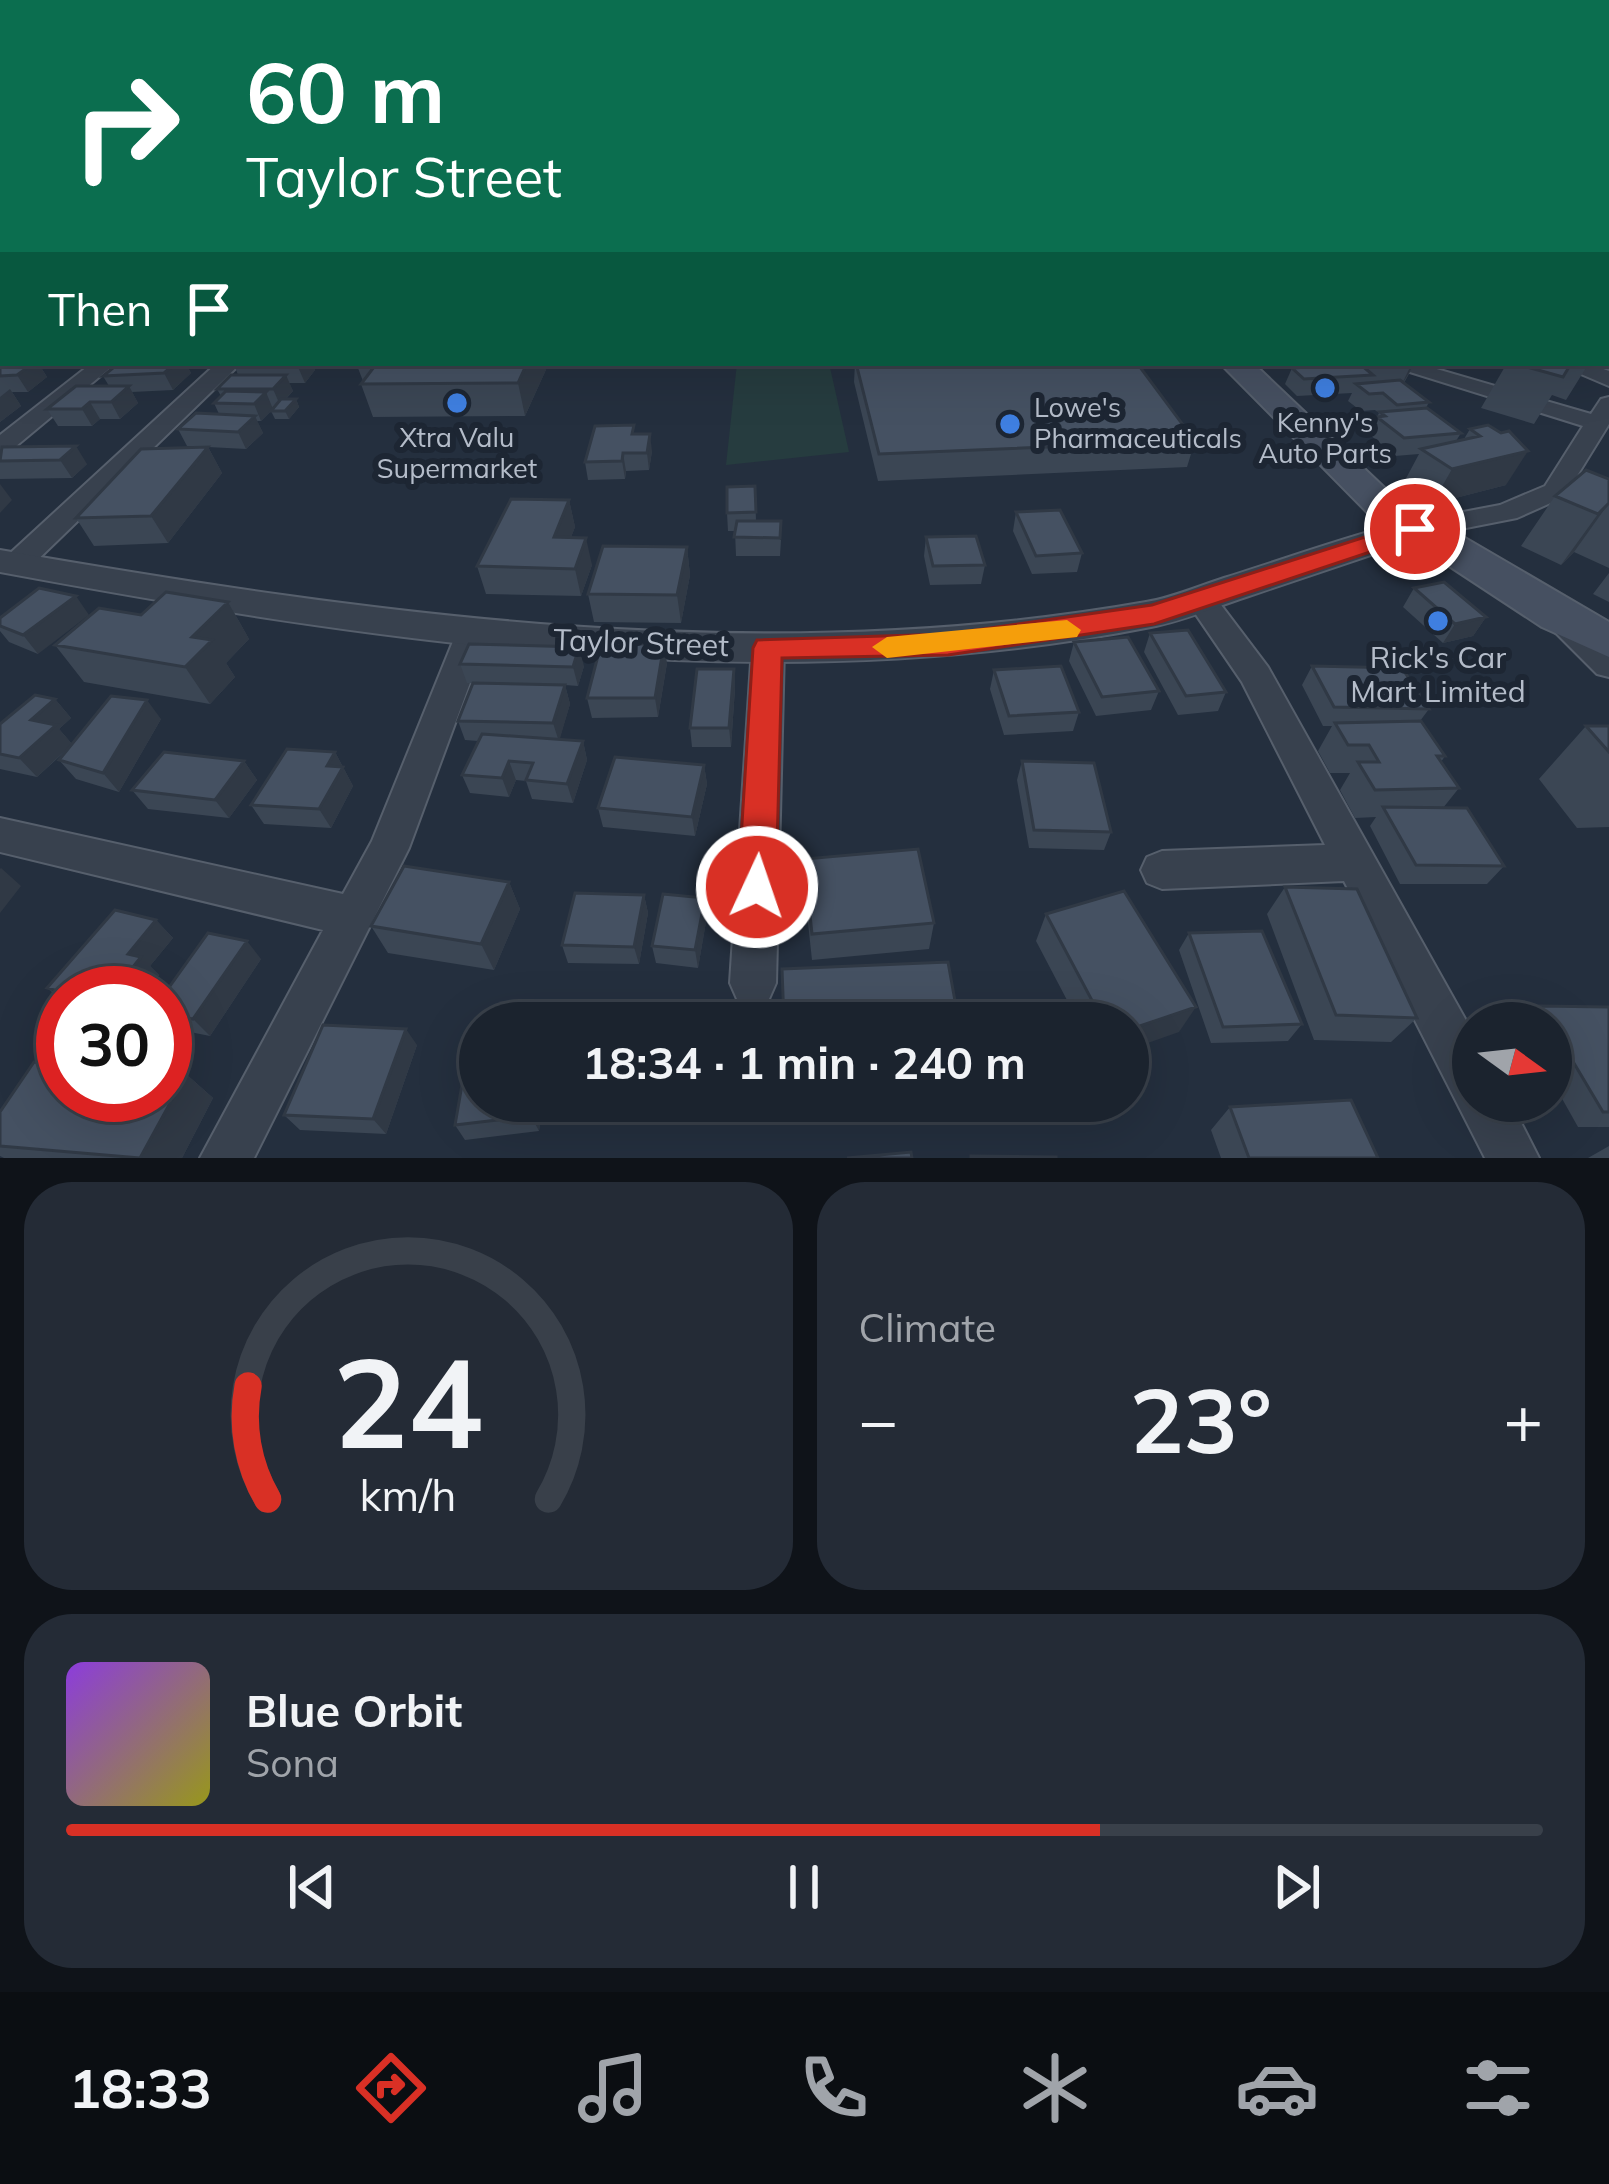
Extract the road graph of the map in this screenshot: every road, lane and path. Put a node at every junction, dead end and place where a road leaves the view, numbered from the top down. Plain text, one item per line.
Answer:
1 (101, 366) edge
2 (227, 366) edge
3 (1247, 366) edge
4 (1405, 366) edge
5 (1574, 366) edge
6 (1609, 379) edge
7 (1604, 413) edge
8 (0, 447) edge
9 (1415, 529) junction
10 (8, 562) edge
11 (1201, 601) junction
12 (1558, 616) junction
13 (472, 634) junction
14 (1609, 641) edge
15 (768, 648) junction
16 (1609, 665) edge
17 (0, 835) edge
18 (1355, 862) junction
19 (1162, 870) dead end
20 (356, 917) junction
21 (753, 983) dead end
22 (1452, 1043) edge
23 (1494, 1122) edge
24 (226, 1158) edge
25 (1514, 1158) edge

1 - 8 street
2 - 10 street
3 - 9 main road
4 - 7 street
5 - 6 street
7 - 9 street
9 - 11 street, Taylor Street
9 - 12 main road
10 - 13 street, Taylor Street
11 - 15 street, Taylor Street
11 - 18 street
12 - 14 main road
12 - 16 street
13 - 15 street, Taylor Street
13 - 20 street
15 - 21 street
17 - 20 street
18 - 19 street
18 - 22 street
20 - 24 street
23 - 25 street

